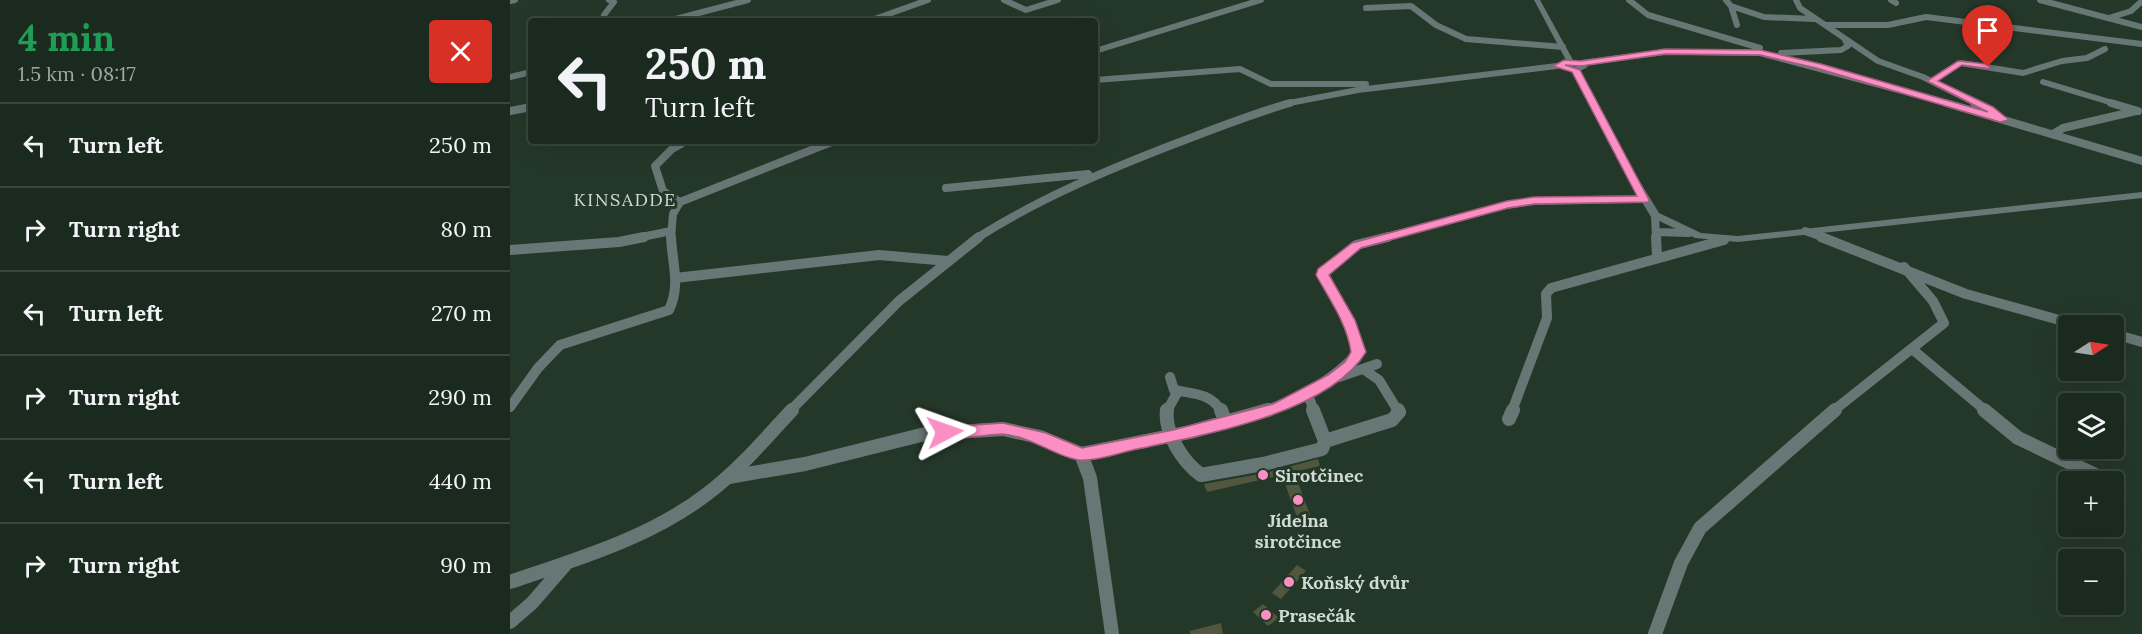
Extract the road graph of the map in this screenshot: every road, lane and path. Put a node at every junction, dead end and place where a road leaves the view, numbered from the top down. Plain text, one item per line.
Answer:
1 (515, 0) edge
2 (609, 0) edge
3 (748, 0) edge
4 (928, 0) edge
5 (1004, 0) edge
6 (1058, 0) edge
7 (1261, 0) edge
8 (1537, 0) edge
9 (1629, 0) edge
10 (1726, 0) edge
11 (1796, 0) edge
12 (2040, 0) edge
13 (510, 1) edge
14 (2142, 1) edge
15 (1731, 6) junction
16 (1366, 8) dead end
17 (604, 18) edge
18 (679, 18) edge
19 (877, 18) edge
20 (2109, 18) junction
21 (1815, 19) junction
22 (1737, 25) dead end
23 (1827, 25) junction
24 (2142, 27) edge
25 (1844, 38) junction
26 (2142, 44) edge
27 (1563, 47) junction
28 (2105, 49) dead end
29 (1098, 50) edge
30 (1760, 53) junction
31 (1778, 53) junction
32 (1570, 61) junction
33 (1557, 66) junction
34 (1578, 67) junction
35 (528, 73) edge
36 (510, 77) edge
37 (1098, 80) edge
38 (1932, 81) junction
39 (2043, 82) dead end
40 (1379, 87) junction
41 (528, 108) edge
42 (2140, 110) edge
43 (510, 111) edge
44 (2004, 120) junction
45 (2053, 134) junction
46 (681, 144) edge
47 (826, 144) edge
48 (2142, 150) edge
49 (2127, 156) junction
50 (2142, 160) edge
51 (1097, 174) junction
52 (946, 188) dead end
53 (2142, 195) edge
54 (1644, 200) junction
55 (680, 202) junction
56 (1655, 215) junction
57 (671, 231) junction
58 (1805, 231) junction
59 (1657, 232) junction
60 (1688, 232) junction
61 (1724, 240) junction
62 (510, 250) edge
63 (1657, 256) junction
64 (948, 261) junction
65 (1904, 267) junction
66 (675, 278) junction
67 (2058, 320) edge
68 (2124, 337) edge
69 (2142, 342) edge
70 (1912, 349) junction
71 (1377, 364) dead end
72 (1363, 369) junction
73 (1170, 377) dead end
74 (1333, 379) junction
75 (1178, 391) junction
76 (1308, 394) junction
77 (510, 407) edge
78 (1509, 419) dead end
79 (1224, 422) junction
80 (1173, 436) junction
81 (1325, 441) junction
82 (1081, 454) junction
83 (2087, 471) edge
84 (729, 477) junction
85 (567, 562) junction
86 (537, 573) junction
87 (510, 574) edge
88 (510, 582) edge
89 (510, 622) edge
90 (1112, 634) edge
91 (1655, 634) edge

1 - 13 street
2 - 17 street
3 - 18 street
4 - 19 street
5 - 6 street
7 - 29 street
8 - 27 street
9 - 31 street
10 - 15 street
11 - 21 street
12 - 20 street
14 - 20 street
15 - 21 street
15 - 22 street
16 - 27 street
20 - 24 street
21 - 23 street
23 - 25 street
23 - 26 street
25 - 31 street
25 - 38 street
27 - 32 street
28 - 38 street
30 - 31 street
30 - 34 street
30 - 44 street
32 - 33 street
32 - 34 street
33 - 34 street
33 - 40 street
34 - 54 street
35 - 36 street
37 - 40 street
38 - 44 street
39 - 42 street
40 - 51 street
41 - 43 street
42 - 45 street
44 - 45 street
45 - 49 street
46 - 55 street
47 - 55 street
48 - 49 street
49 - 50 street
51 - 52 street
51 - 64 street
53 - 58 street
54 - 56 street
54 - 74 street
55 - 57 street
56 - 59 street
56 - 60 street
57 - 62 street
57 - 66 street
58 - 61 street
58 - 65 street
59 - 60 street
59 - 63 street
60 - 61 street
61 - 63 street
63 - 78 street
64 - 66 street
64 - 84 street
65 - 67 street
65 - 70 street
66 - 77 street
68 - 69 street
70 - 83 street
70 - 91 street
71 - 72 street
72 - 74 street
72 - 81 street
73 - 75 street
74 - 76 street
75 - 79 street
75 - 80 street
76 - 79 street
76 - 81 street
79 - 80 street
80 - 81 street
80 - 82 street
82 - 84 street
82 - 90 street
84 - 85 street
85 - 86 street
85 - 89 street
86 - 87 street
86 - 88 street

